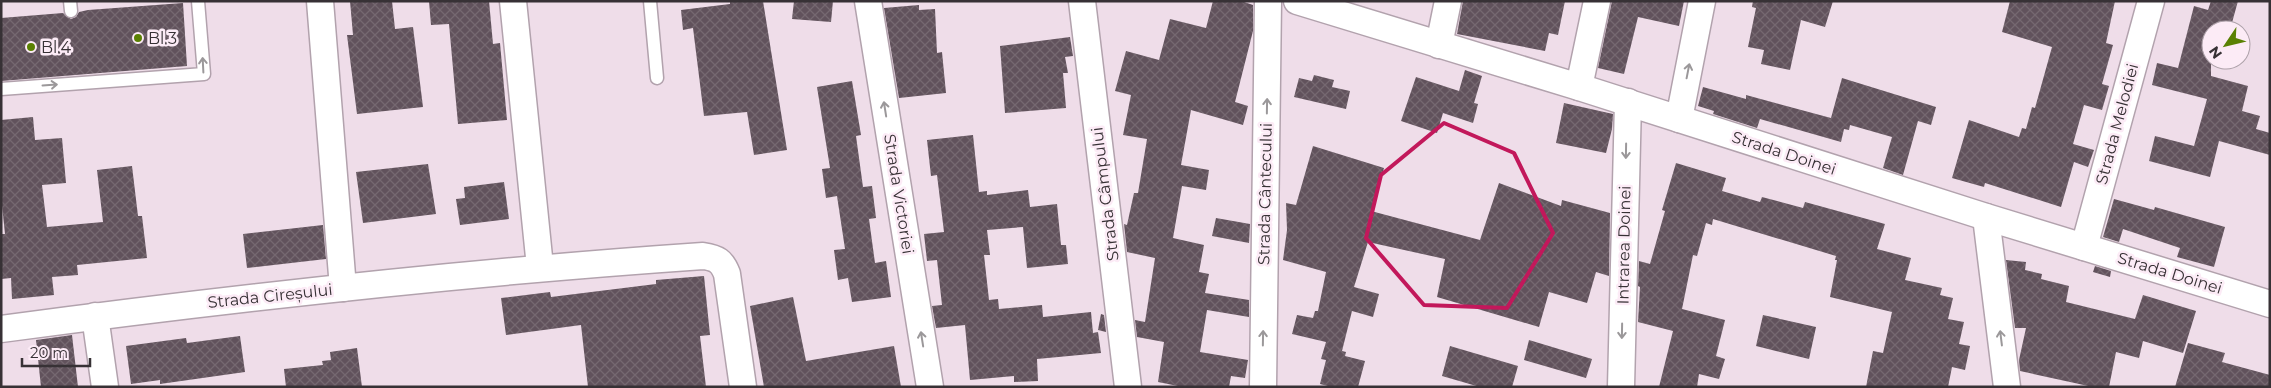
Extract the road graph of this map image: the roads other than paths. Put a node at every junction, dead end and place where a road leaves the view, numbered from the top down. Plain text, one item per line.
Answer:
1 (198, 1) edge
2 (320, 1) edge
3 (513, 1) edge
4 (650, 1) edge
5 (868, 1) edge
6 (1082, 1) edge
7 (1268, 1) edge
8 (1298, 1) edge
9 (1448, 1) edge
10 (1597, 1) edge
11 (1702, 1) edge
12 (2150, 1) edge
13 (1439, 45) junction
14 (657, 78) dead end
15 (1579, 87) junction
16 (1, 89) edge
17 (1628, 102) junction
18 (1679, 119) junction
19 (1986, 217) junction
20 (2084, 247) junction
21 (540, 267) junction
22 (343, 288) junction
23 (2270, 304) edge
24 (96, 316) junction
25 (1, 329) edge
26 (105, 387) edge
27 (743, 387) edge
28 (930, 387) edge
29 (1128, 387) edge
30 (1263, 387) edge
31 (1621, 387) edge
32 (2007, 387) edge

16 -> 1 lane
2 - 22 street
3 - 21 street
4 - 14 lane
28 -> 5 street, Strada Victoriei
6 - 29 street, Strada Câmpului
30 -> 7 street, Strada Cântecului
8 - 13 street, Strada Doinei
9 - 13 street
10 - 15 street
18 -> 11 street
12 - 20 street, Strada Melodiei
13 - 15 street, Strada Doinei
15 - 17 street, Strada Doinei
17 - 18 street, Strada Doinei
17 -> 31 street, Intrarea Doinei
18 - 19 street, Strada Doinei
19 - 20 street, Strada Doinei
32 -> 19 street
20 - 23 street, Strada Doinei
21 - 22 street, Strada Cireșului
21 - 27 street, Strada Cireșului
22 - 24 street, Strada Cireșului
24 - 25 street, Strada Cireșului
24 - 26 street

